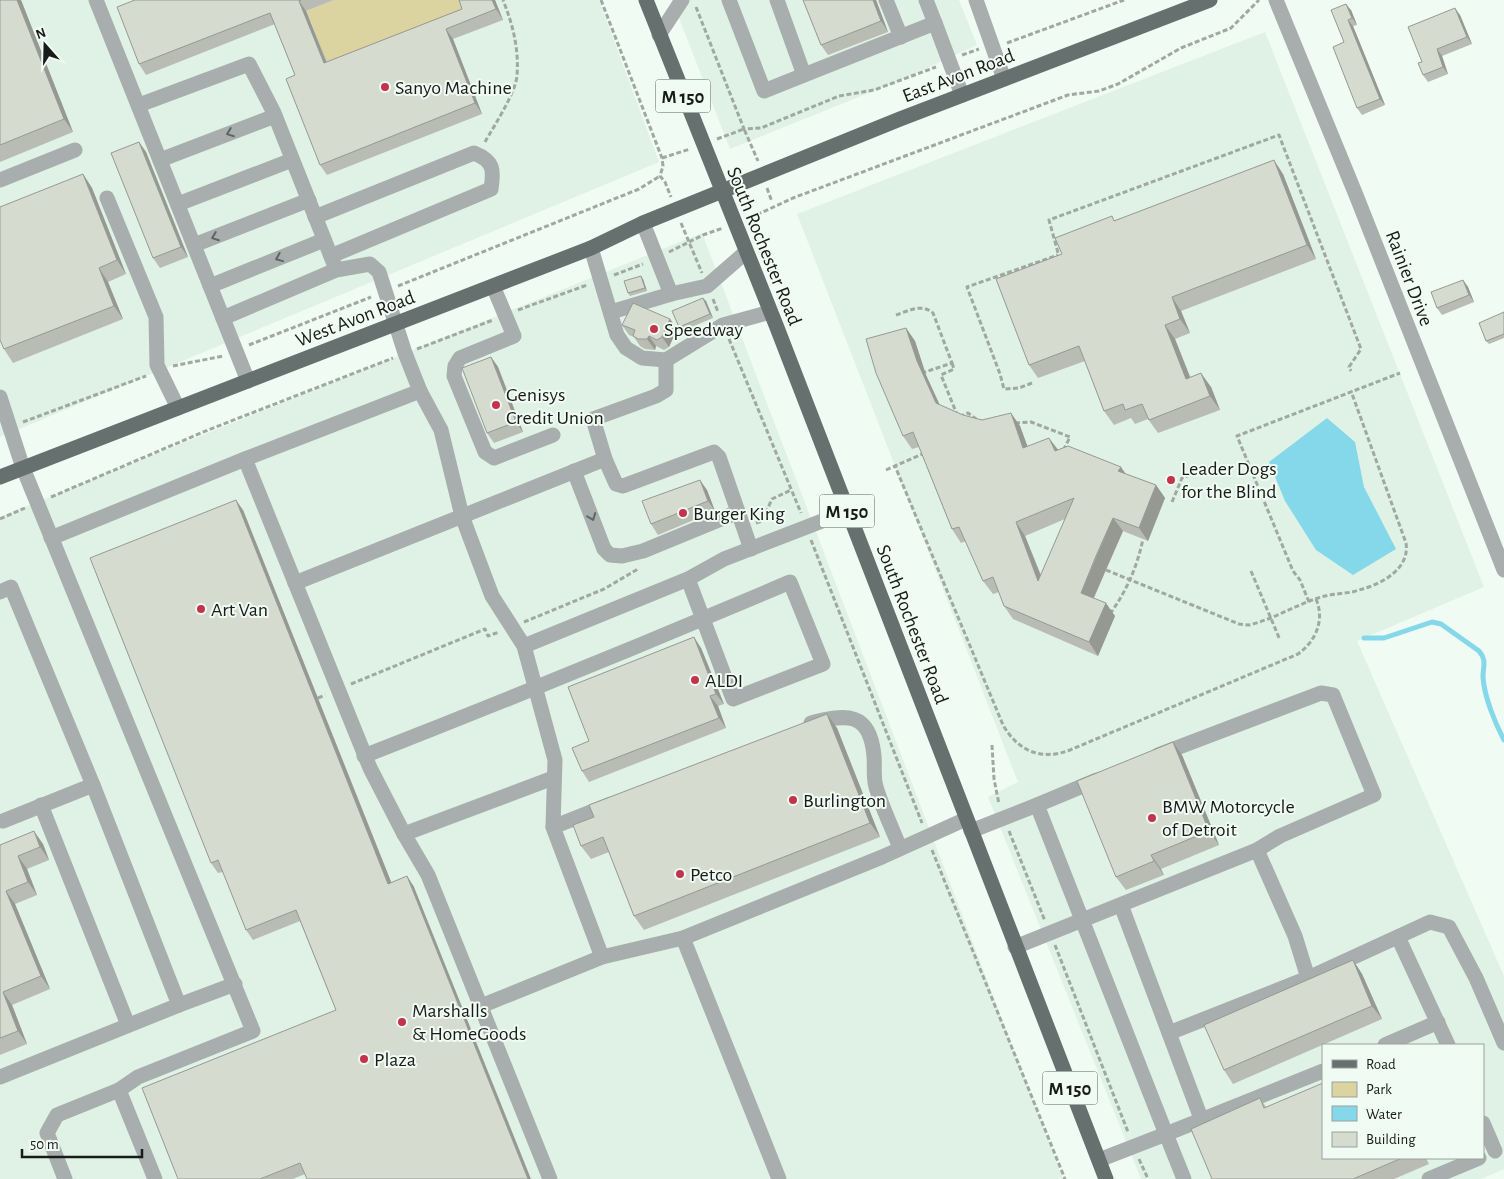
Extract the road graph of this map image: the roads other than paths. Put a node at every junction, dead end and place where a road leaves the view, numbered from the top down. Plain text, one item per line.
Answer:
1 (96, 0) edge
2 (646, 0) edge
3 (682, 0) edge
4 (729, 0) edge
5 (777, 0) edge
6 (886, 0) edge
7 (926, 0) edge
8 (976, 0) edge
9 (1207, 0) edge
10 (1276, 0) edge
11 (936, 23) junction
12 (659, 35) junction
13 (901, 37) junction
14 (804, 75) junction
15 (1004, 79) junction
16 (962, 95) junction
17 (139, 105) junction
18 (275, 116) junction
19 (75, 150) dead end
20 (160, 160) junction
21 (292, 160) junction
22 (0, 180) edge
23 (722, 192) junction
24 (107, 198) dead end
25 (309, 200) junction
26 (178, 204) junction
27 (315, 217) junction
28 (643, 223) junction
29 (324, 240) junction
30 (194, 245) junction
31 (590, 248) junction
32 (746, 252) junction
33 (334, 263) junction
34 (210, 286) junction
35 (493, 286) junction
36 (671, 294) junction
37 (610, 312) junction
38 (770, 312) junction
39 (223, 318) junction
40 (396, 323) junction
41 (666, 360) junction
42 (248, 381) junction
43 (420, 391) junction
44 (0, 397) edge
45 (178, 408) junction
46 (553, 435) dead end
47 (245, 458) junction
48 (605, 459) junction
49 (23, 468) junction
50 (574, 471) junction
51 (0, 477) edge
52 (848, 511) junction
53 (738, 512) junction
54 (462, 516) junction
55 (51, 538) junction
56 (751, 549) junction
57 (1504, 570) edge
58 (688, 579) junction
59 (295, 583) junction
60 (0, 592) edge
61 (703, 619) junction
62 (524, 646) junction
63 (536, 689) junction
64 (799, 728) edge
65 (364, 756) junction
66 (1144, 761) edge
67 (1107, 776) edge
68 (553, 778) junction
69 (93, 785) junction
70 (626, 798) edge
71 (41, 805) junction
72 (1037, 805) junction
73 (1, 819) edge
74 (968, 825) junction
75 (553, 828) junction
76 (404, 834) junction
77 (900, 848) junction
78 (1258, 850) junction
79 (1121, 905) junction
80 (1082, 920) junction
81 (1398, 937) junction
82 (683, 938) junction
83 (1015, 948) junction
84 (602, 957) junction
85 (1308, 978) junction
86 (234, 984) junction
87 (179, 1005) junction
88 (480, 1006) junction
89 (1438, 1022) junction
90 (128, 1025) junction
91 (1169, 1033) junction
92 (1504, 1043) edge
93 (1387, 1044) edge
94 (1448, 1044) edge
95 (1322, 1071) edge
96 (0, 1076) edge
97 (119, 1090) junction
98 (1202, 1121) junction
99 (1484, 1126) edge
100 (1166, 1134) junction
101 (1494, 1152) edge
102 (1477, 1159) edge
103 (1098, 1160) junction
104 (65, 1179) edge
105 (155, 1179) edge
106 (550, 1179) edge
107 (779, 1179) edge
108 (1106, 1179) edge
109 (1184, 1179) edge
110 (1429, 1179) edge

1 - 17 street
2 - 12 main road, South Rochester Road / M 150
3 - 12 street
4 - 14 street
5 - 14 street
6 - 13 street
7 - 11 street
8 - 15 street
9 - 15 main road, East Avon Road
10 - 57 street, Rainier Drive
11 - 13 street
11 - 16 street
12 - 23 main road, South Rochester Road / M 150
13 - 14 street
15 - 16 main road, East Avon Road
16 - 23 main road, East Avon Road
17 - 18 street
17 - 20 street
18 -> 20 street
18 - 21 street
19 - 22 street
20 - 26 street
21 - 25 street
21 - 26 street
23 - 28 main road, West Avon Road
23 - 32 main road, South Rochester Road / M 150
24 - 45 street
25 - 27 street
25 -> 30 street
26 - 30 street
27 - 29 street
27 - 33 street
28 - 31 main road, West Avon Road
28 - 36 street
29 - 33 street
29 -> 34 street
30 - 34 street
31 - 35 main road, West Avon Road
31 - 37 street
32 - 36 street
32 - 38 main road, South Rochester Road / M 150
33 - 39 street
33 - 40 street
34 - 39 street
35 - 40 main road, West Avon Road
35 - 46 street
36 - 37 street
37 - 41 street
38 - 41 street
38 - 52 main road, South Rochester Road / M 150
39 - 42 street
40 - 42 main road, West Avon Road
40 - 43 street
41 - 48 street
42 - 45 main road, West Avon Road
43 - 47 street
43 - 54 street
44 - 49 street
45 - 49 main road, West Avon Road
47 - 55 street
47 - 59 street
48 - 50 street
48 - 53 street
49 - 51 main road, West Avon Road
49 - 55 street
50 -> 53 street
50 - 54 street
52 - 56 street
52 - 74 main road, South Rochester Road / M 150
53 - 56 street
54 - 59 street
54 - 62 street
55 - 86 street
56 - 58 street
58 - 61 street
58 - 62 street
59 - 65 street
60 - 69 street
61 - 61 street
61 - 63 street
62 - 63 street
63 - 65 street
63 - 68 street
64 - 77 street
65 - 76 street
66 - 78 street
67 - 72 street
68 - 75 street
68 - 76 street
69 - 71 street
69 - 87 street
70 - 75 street
71 - 73 street
71 - 90 street
72 - 74 street
72 - 80 street
74 - 77 street
74 - 83 main road, South Rochester Road / M 150
75 - 84 street
76 - 88 street
77 - 82 street
78 - 79 street
78 - 85 street
79 - 80 street
79 - 91 street
80 - 83 street
80 - 100 street
81 - 85 street
81 - 89 street
81 - 92 street
82 - 84 street
82 - 107 street
83 - 103 main road, South Rochester Road / M 150
84 - 88 street
85 - 91 street
86 - 87 street
86 - 97 street
87 - 90 street
88 - 106 street
89 - 93 street
89 - 94 street
90 - 96 street
91 - 98 street
95 - 98 street
97 - 104 street
97 - 105 street
98 - 100 street
99 - 101 street
100 - 103 street
100 - 109 street
102 - 110 street
103 - 108 main road, South Rochester Road / M 150

